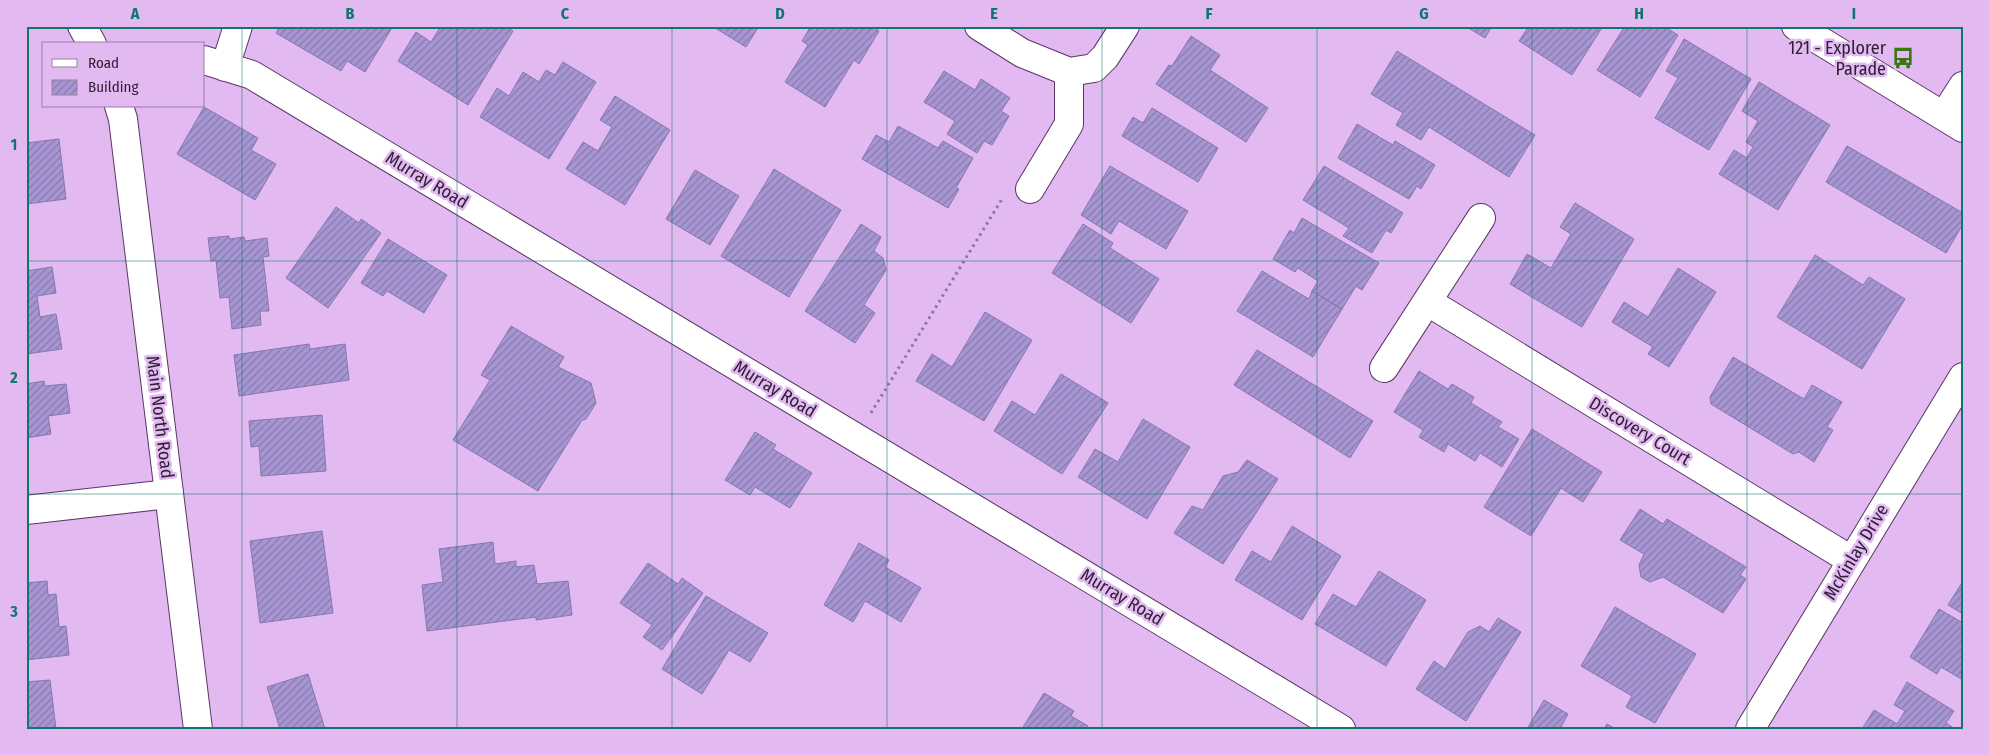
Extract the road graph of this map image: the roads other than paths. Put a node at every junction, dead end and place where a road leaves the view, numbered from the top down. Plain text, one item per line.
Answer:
1 (82, 26) edge
2 (238, 26) edge
3 (980, 26) edge
4 (1125, 26) edge
5 (1796, 26) edge
6 (91, 42) edge
7 (214, 63) edge
8 (1069, 72) junction
9 (1963, 86) edge
10 (119, 108) edge
11 (1954, 122) edge
12 (1030, 189) road end
13 (1481, 218) dead end
14 (1428, 302) junction
15 (1384, 368) dead end
16 (1963, 377) edge
17 (169, 494) junction
18 (26, 510) edge
19 (1851, 560) junction
20 (198, 729) edge
21 (1340, 729) edge
22 (1750, 729) edge

1 - 6 street
2 - 7 street
3 - 8 street
4 - 8 street
5 - 11 street
7 - 21 street, Murray Road
8 - 12 street
9 - 11 street
10 - 17 street, Main North Road
13 - 14 street
14 - 15 street
14 - 19 street, Discovery Court
16 - 19 street, McKinlay Drive
17 - 18 street
17 - 20 street, Main North Road
19 - 22 street, McKinlay Drive

